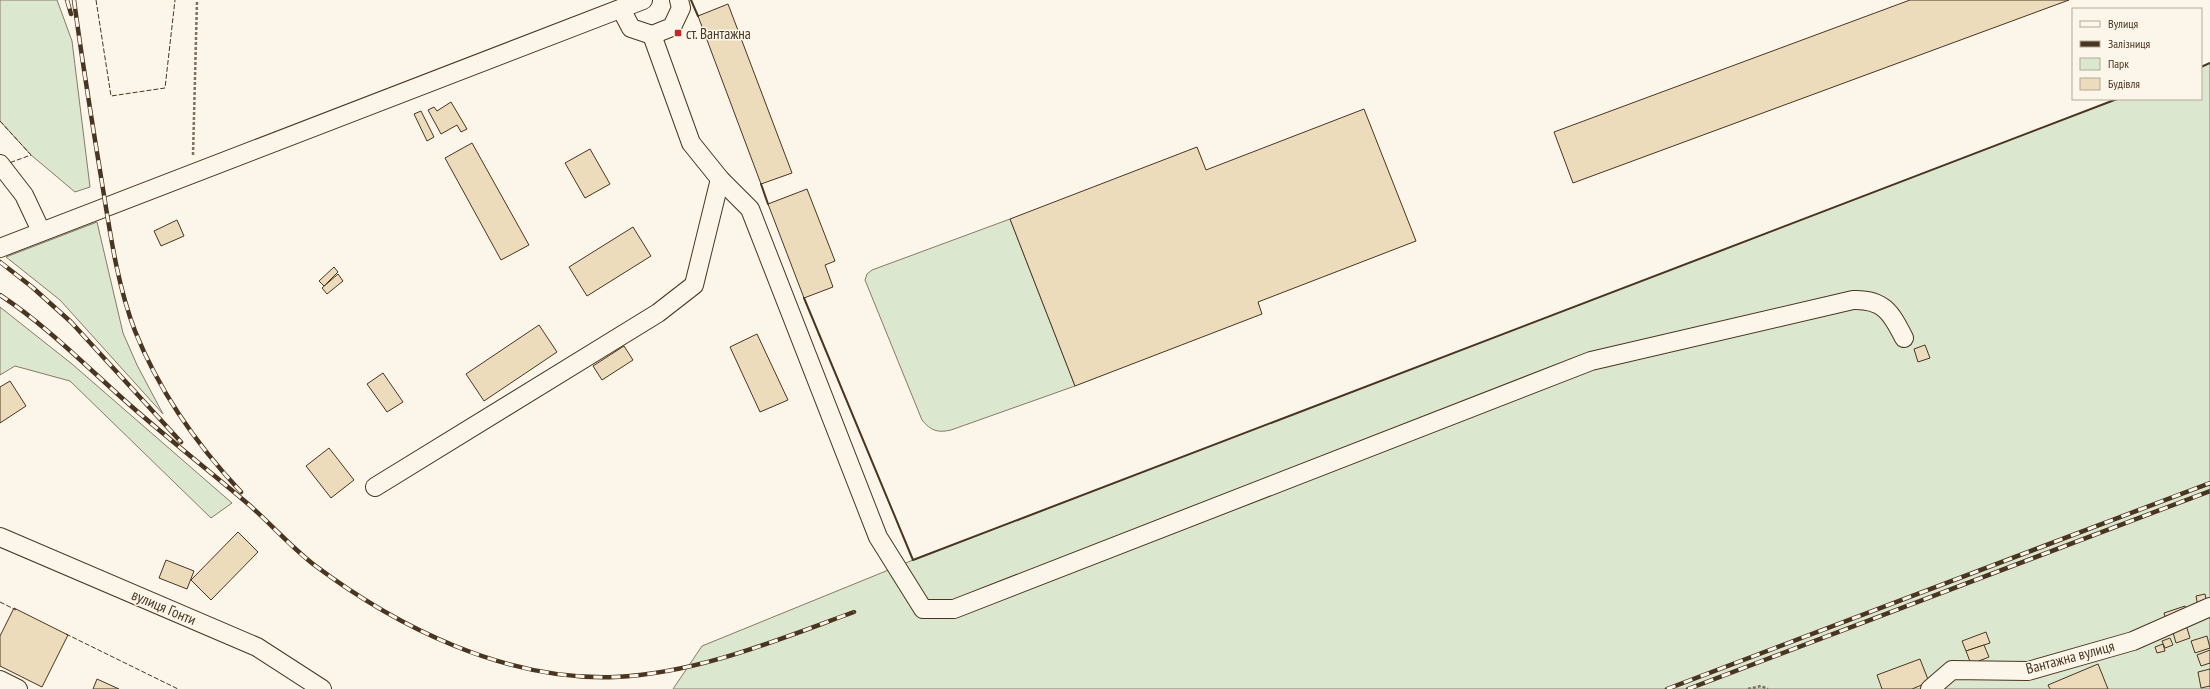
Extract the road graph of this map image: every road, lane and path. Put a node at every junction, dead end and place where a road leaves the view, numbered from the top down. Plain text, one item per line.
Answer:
1 (197, 0) edge
2 (643, 0) edge
3 (679, 0) edge
4 (621, 9) junction
5 (652, 35) junction
6 (0, 164) edge
7 (192, 173) junction
8 (720, 179) junction
9 (41, 231) junction
10 (0, 248) edge
11 (1904, 338) dead end
12 (375, 487) dead end
13 (0, 536) edge
14 (2210, 607) edge
15 (0, 680) edge
16 (18, 689) edge
17 (322, 689) edge
18 (1748, 689) edge
19 (1768, 689) edge
20 (1930, 689) edge

1 - 7 path
2 - 4 street
3 - 5 street
4 - 5 street
4 - 7 street
5 - 8 street
6 - 9 street
7 - 9 street
8 - 11 street
8 - 12 street
9 - 10 street
13 - 17 street, вулиця Гонти
14 - 20 street, Вантажна вулиця
15 - 16 street
18 - 19 path

